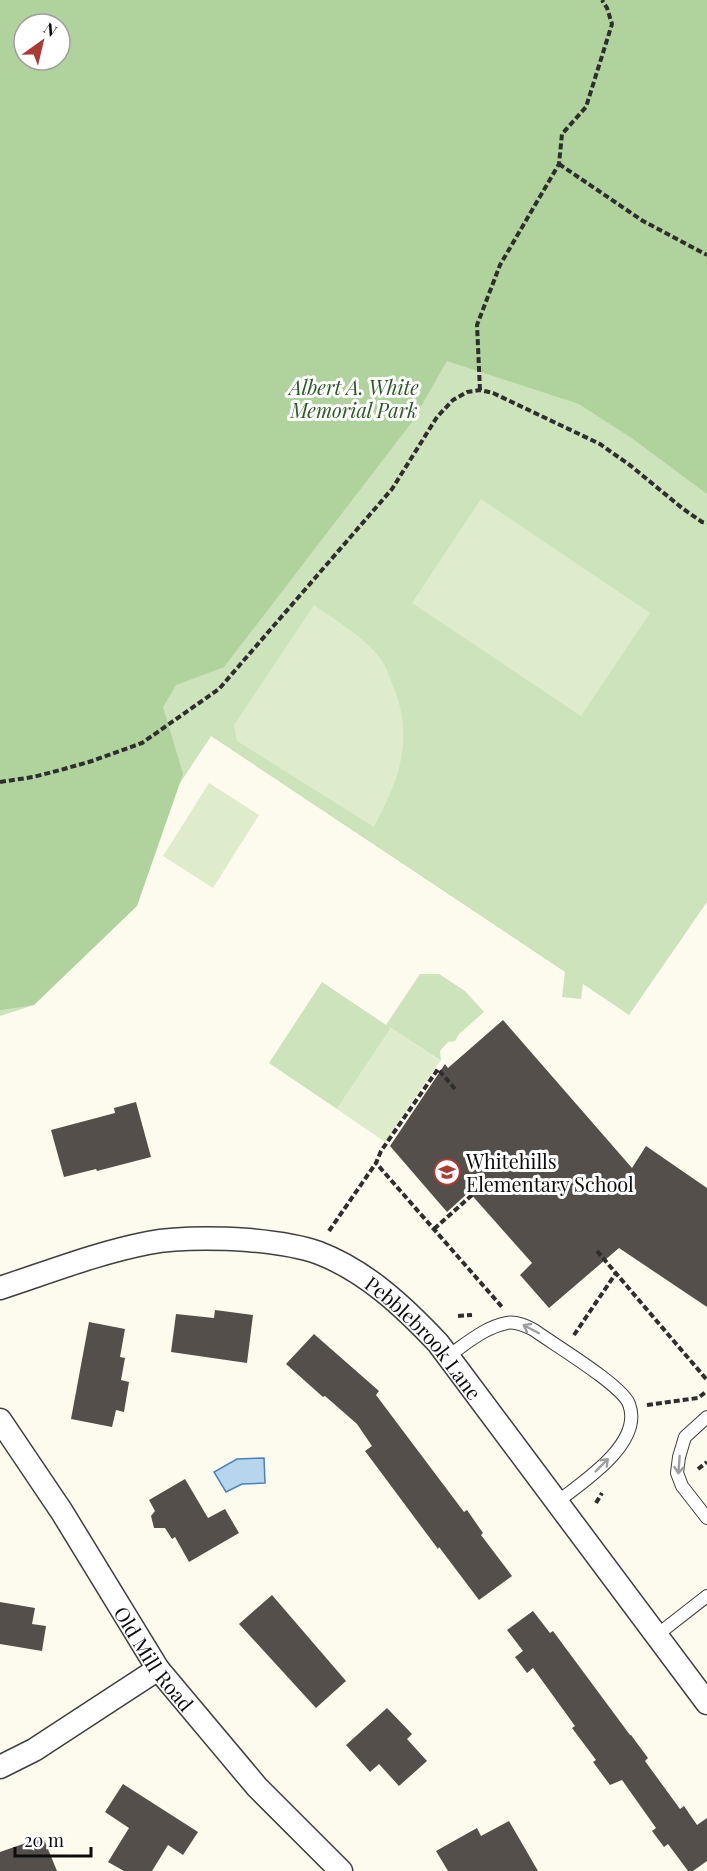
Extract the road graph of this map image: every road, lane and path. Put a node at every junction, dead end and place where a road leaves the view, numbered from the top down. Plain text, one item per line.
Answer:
1 (602, 0) edge
2 (559, 164) junction
3 (707, 255) edge
4 (480, 390) junction
5 (707, 524) edge
6 (0, 782) edge
7 (455, 1089) dead end
8 (376, 1163) junction
9 (472, 1195) dead end
10 (434, 1229) junction
11 (597, 1251) dead end
12 (319, 1253) junction
13 (616, 1273) junction
14 (0, 1288) edge
15 (503, 1308) dead end
16 (564, 1351) junction
17 (448, 1356) junction
18 (707, 1380) edge
19 (707, 1391) edge
20 (630, 1408) junction
21 (707, 1417) edge
22 (0, 1420) edge
23 (707, 1462) edge
24 (698, 1469) dead end
25 (557, 1502) junction
26 (707, 1518) edge
27 (707, 1596) edge
28 (657, 1635) junction
29 (158, 1669) junction
30 (707, 1703) edge
31 (0, 1767) edge
32 (341, 1871) edge

1 - 2 path
2 - 3 path
2 - 4 path
4 - 5 path
4 - 6 path
7 - 8 path
8 - 10 path
8 - 12 path
9 - 10 path
10 - 15 path
11 - 13 path
12 - 14 street, Pebblebrook Lane
12 - 17 street, Pebblebrook Lane
13 - 16 path
13 - 18 path
16 -> 17 lane
16 - 20 lane
17 - 25 street, Pebblebrook Lane
19 - 20 path
25 -> 20 lane
21 -> 26 lane
22 - 29 street, Old Mill Road
23 - 24 path
25 - 28 street, Pebblebrook Lane
27 - 28 lane
28 - 30 street, Pebblebrook Lane
29 - 31 street
29 - 32 street, Old Mill Road

